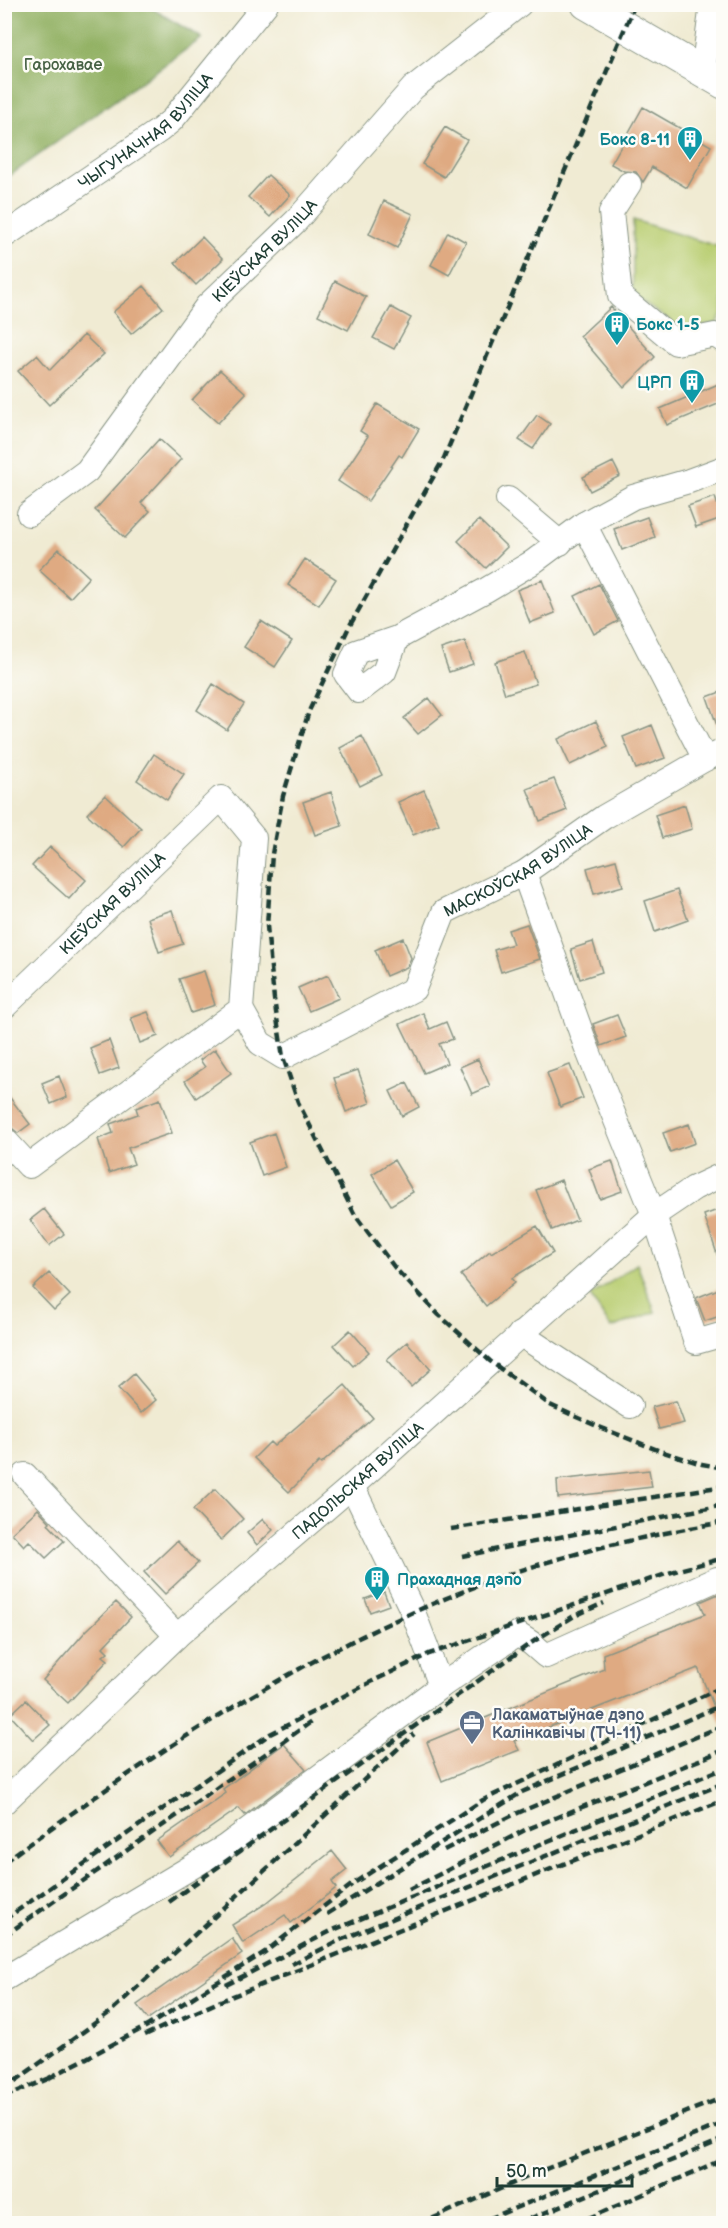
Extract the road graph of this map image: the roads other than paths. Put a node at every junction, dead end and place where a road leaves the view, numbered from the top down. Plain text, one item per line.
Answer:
1 (266, 4) edge
2 (520, 4) edge
3 (586, 4) edge
4 (712, 4) edge
5 (713, 78) edge
6 (629, 184) dead end
7 (4, 236) edge
8 (723, 341) edge
9 (723, 468) edge
10 (508, 499) dead end
11 (29, 514) dead end
12 (584, 525) junction
13 (560, 543) junction
14 (397, 638) dead end
15 (714, 755) edge
16 (524, 873) junction
17 (4, 1007) edge
18 (241, 1009) junction
19 (4, 1139) edge
20 (723, 1174) edge
21 (654, 1215) junction
22 (520, 1334) junction
23 (723, 1334) edge
24 (630, 1406) dead end
25 (25, 1475) dead end
26 (352, 1486) junction
27 (717, 1579) dead end
28 (177, 1636) junction
29 (441, 1686) junction
30 (4, 1802) edge
31 (4, 1979) edge

1 - 7 street, ЧЫГУНАЧНАЯ ВУЛІЦА
2 - 11 street, КІЕЎСКАЯ ВУЛІЦА
3 - 5 main road
4 - 5 street
6 - 8 street
9 - 12 street
10 - 13 street
12 - 13 street
12 - 15 street
13 - 14 street
15 - 16 street, МАСКОЎСКАЯ ВУЛІЦА
16 - 18 street, МАСКОЎСКАЯ ВУЛІЦА
16 - 21 street
17 - 18 street, КІЕЎСКАЯ ВУЛІЦА
18 - 19 street
20 - 21 street, ПАДОЛЬСКАЯ ВУЛІЦА
21 - 22 street, ПАДОЛЬСКАЯ ВУЛІЦА
21 - 23 street
22 - 24 street
22 - 26 street, ПАДОЛЬСКАЯ ВУЛІЦА
25 - 28 street
26 - 28 street, ПАДОЛЬСКАЯ ВУЛІЦА
26 - 29 street
27 - 29 street
28 - 30 street, ПАДОЛЬСКАЯ ВУЛІЦА
29 - 31 street

